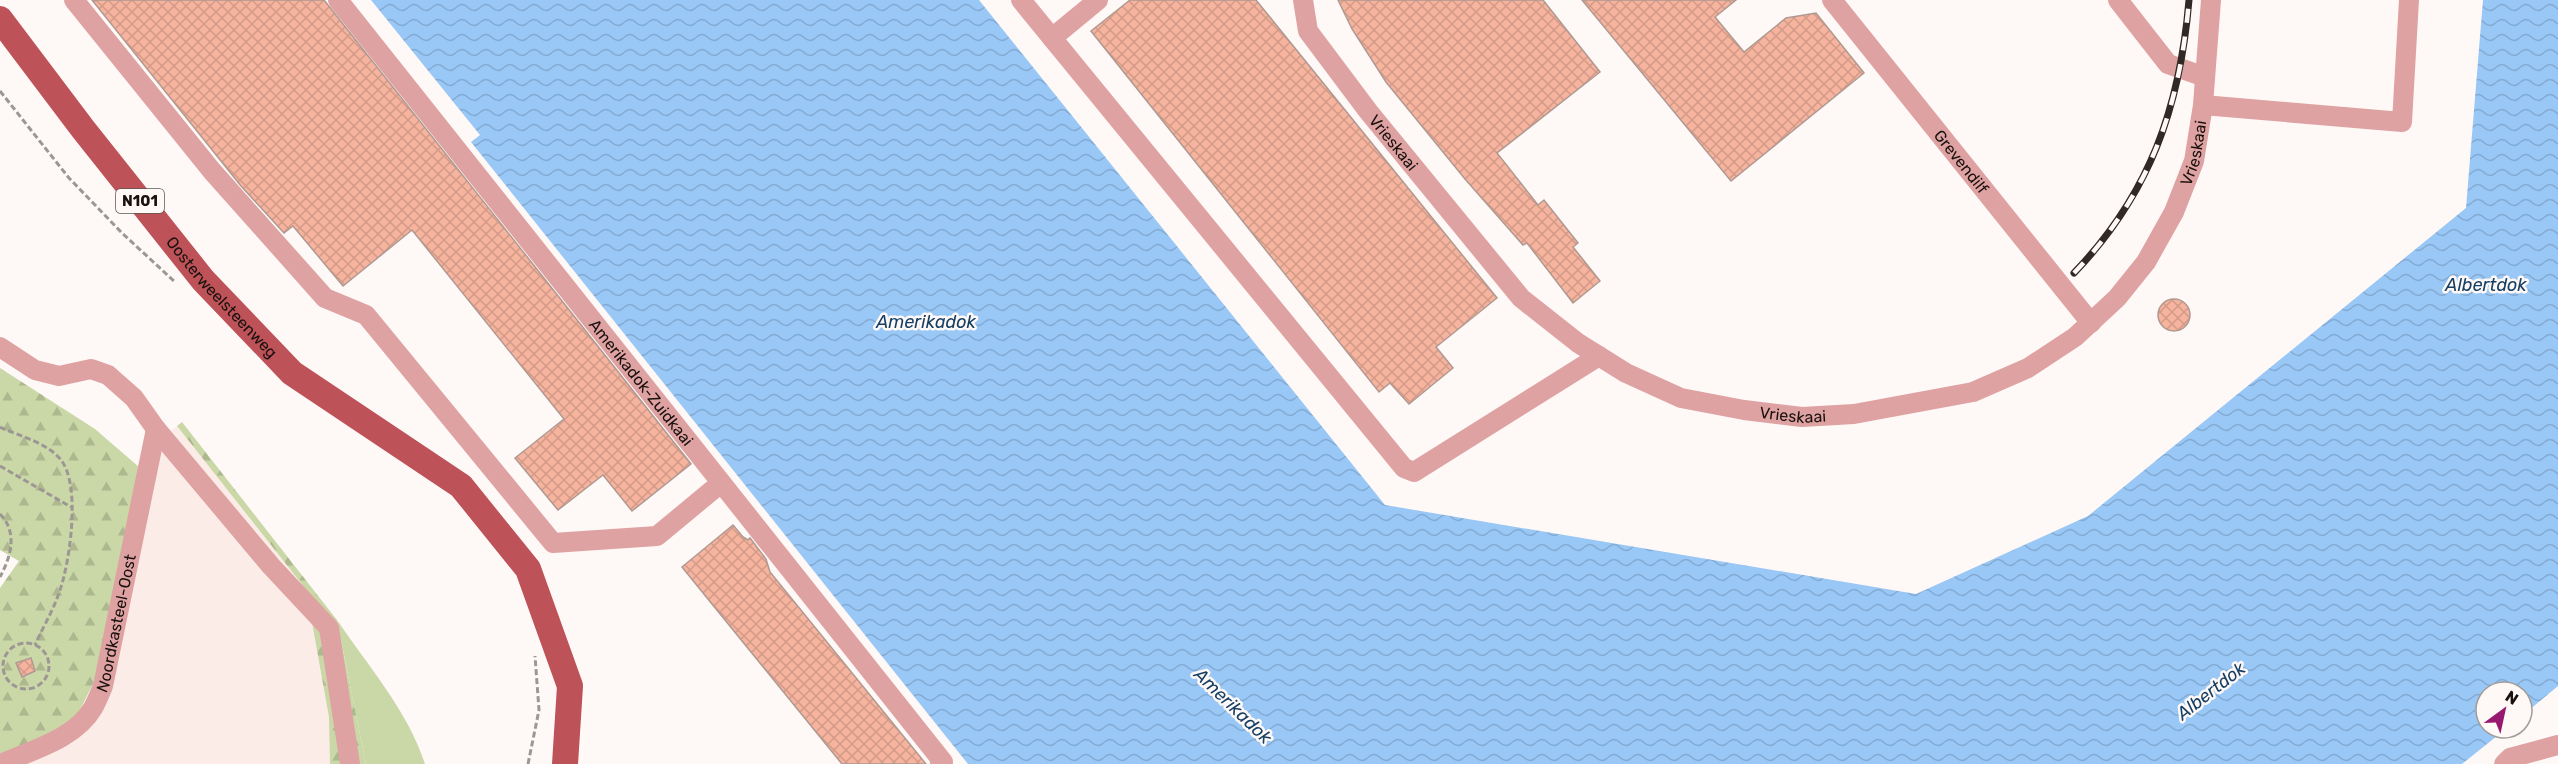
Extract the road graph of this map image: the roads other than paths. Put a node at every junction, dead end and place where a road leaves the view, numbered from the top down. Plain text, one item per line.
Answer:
1 (74, 0) edge
2 (338, 0) edge
3 (1021, 0) edge
4 (1098, 0) edge
5 (1303, 0) edge
6 (1832, 0) edge
7 (2118, 0) edge
8 (2211, 0) edge
9 (2409, 0) edge
10 (0, 19) edge
11 (1052, 38) junction
12 (2205, 77) junction
13 (2203, 105) junction
14 (2091, 323) junction
15 (0, 347) edge
16 (1599, 356) junction
17 (156, 429) junction
18 (721, 483) junction
19 (2558, 745) edge
20 (1, 764) edge
21 (350, 764) edge
22 (565, 764) edge
23 (940, 764) edge
24 (2504, 764) edge

1 - 18 street
2 - 18 street, Amerikadok-Zuidkaai
3 - 11 street
4 - 11 street
5 - 16 street, Vrieskaai
6 - 14 street, Grevendilf
7 - 12 street
8 - 12 street, Vrieskaai
9 - 13 street
10 - 22 main road, Oosterweelsteenweg / N101
11 - 16 street
12 - 13 street, Vrieskaai
13 - 14 street, Vrieskaai
14 - 16 street, Vrieskaai
15 - 17 street
17 - 20 street, Noordkasteel-Oost
17 - 21 street
18 - 23 street, Amerikadok-Zuidkaai
19 - 24 street

